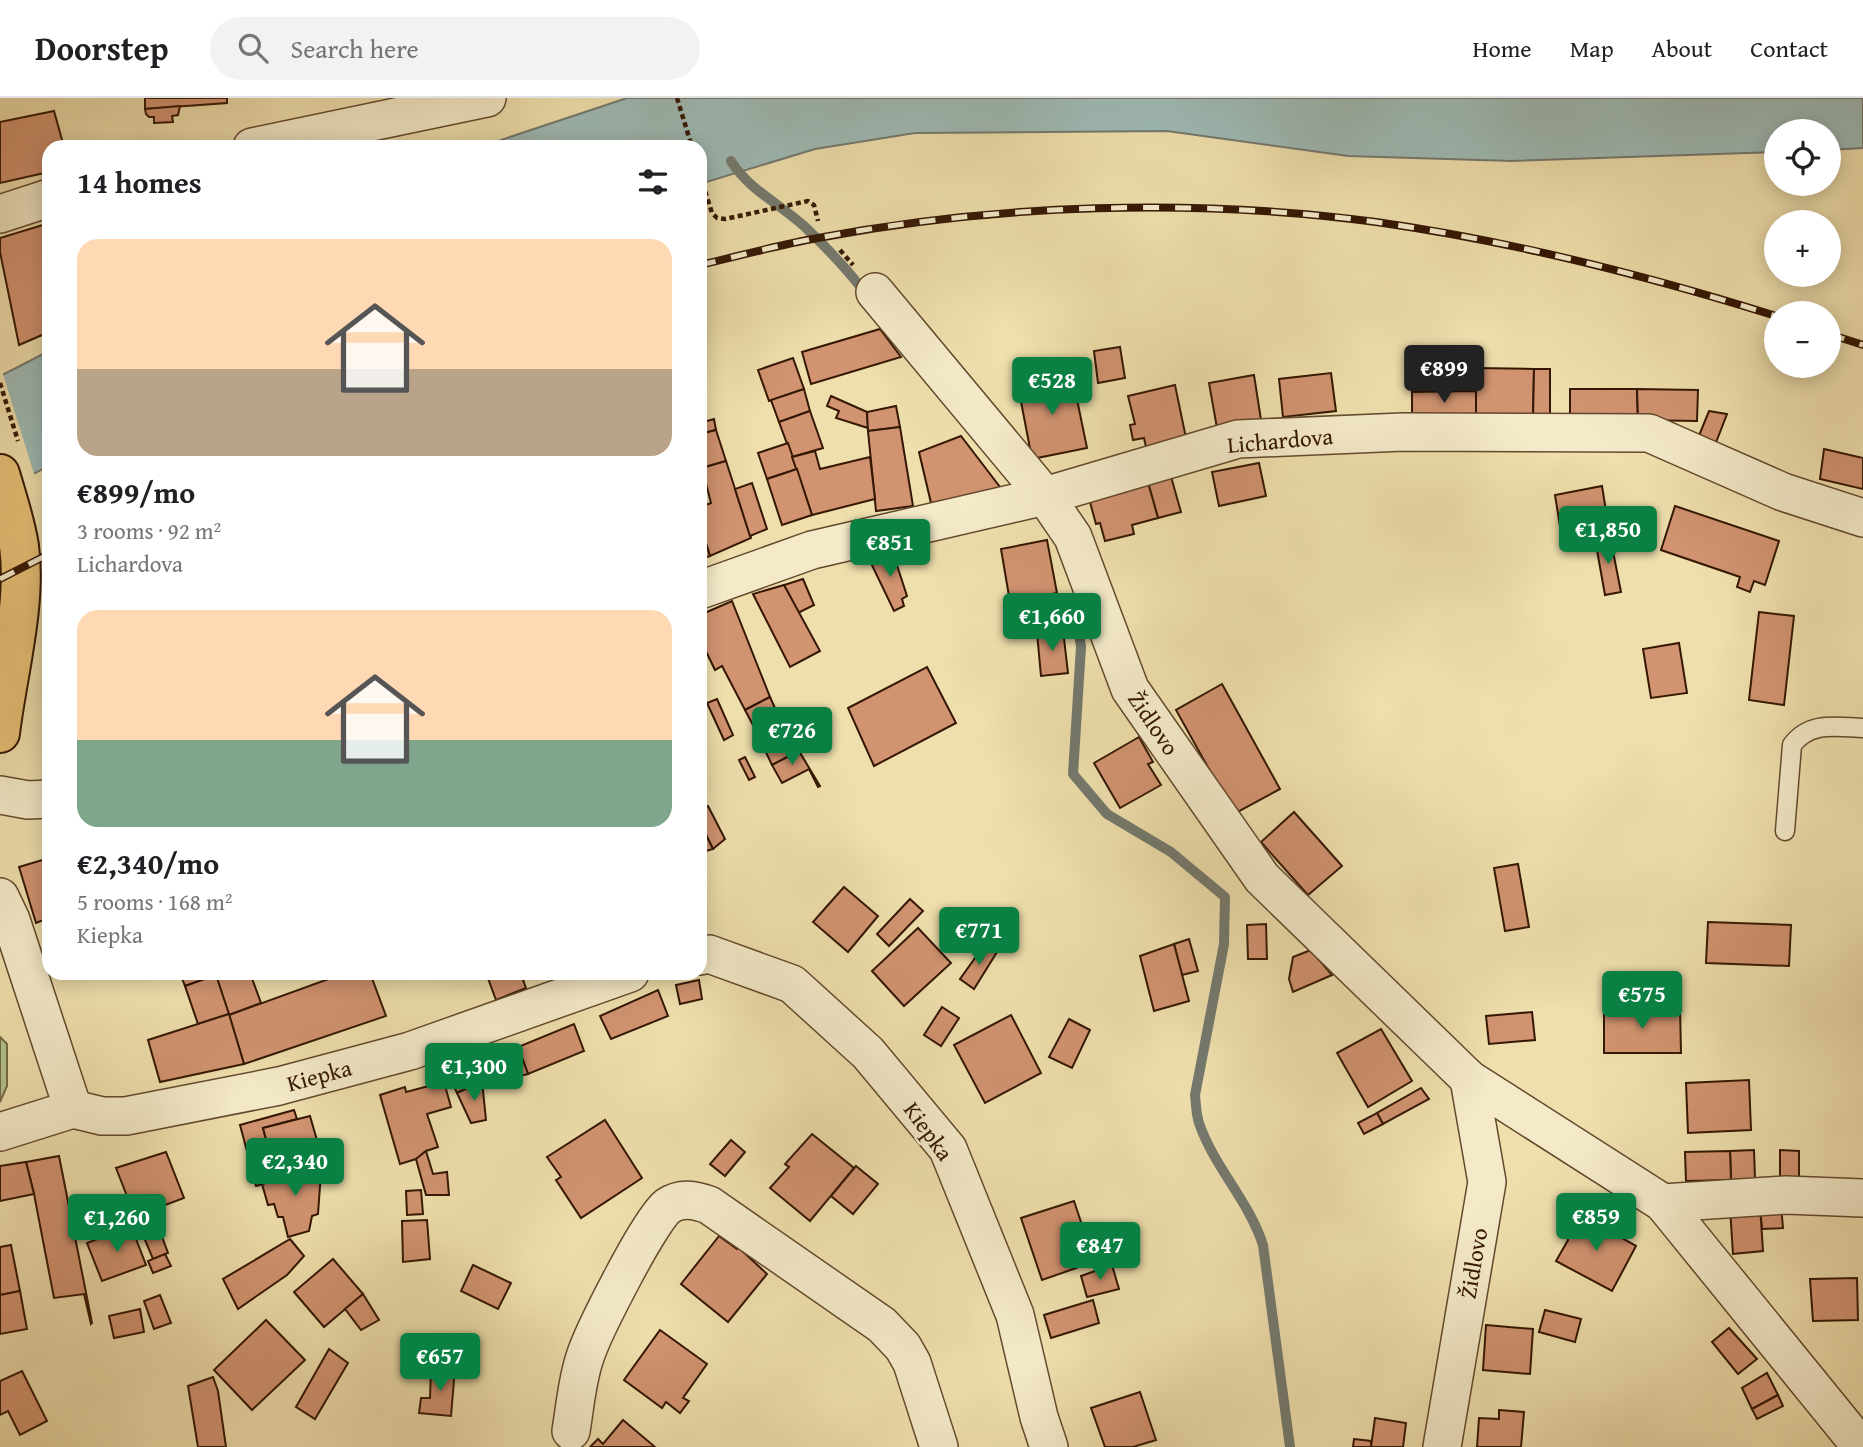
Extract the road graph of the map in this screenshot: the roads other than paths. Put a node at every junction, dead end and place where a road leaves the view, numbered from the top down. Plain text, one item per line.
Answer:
1 (487, 98) edge
2 (286, 140) edge
3 (42, 200) edge
4 (0, 214) edge
5 (875, 292) dead end
6 (0, 474) edge
7 (1045, 496) junction
8 (1863, 519) edge
9 (707, 588) edge
10 (1863, 728) edge
11 (0, 733) edge
12 (0, 795) edge
13 (42, 799) edge
14 (1785, 831) dead end
15 (0, 897) edge
16 (707, 954) edge
17 (609, 980) edge
18 (1469, 1079) junction
19 (73, 1109) junction
20 (0, 1132) edge
21 (1863, 1198) edge
22 (1662, 1203) junction
23 (571, 1431) dead end
24 (1854, 1438) dead end
25 (939, 1447) edge
26 (1049, 1447) edge
27 (1442, 1447) edge

1 - 2 street
3 - 4 street
5 - 7 street, Židlovo
6 - 11 main road
7 - 8 street, Lichardova
7 - 9 street, Lichardova
7 - 18 street, Židlovo
10 - 14 lane
12 - 13 street
15 - 19 street
16 - 26 street, Kiepka
17 - 19 street, Kiepka
18 - 22 street, Židlovo
18 - 27 street, Židlovo
19 - 20 street, Kiepka
21 - 22 street
22 - 24 street, Židlovo
23 - 25 street

